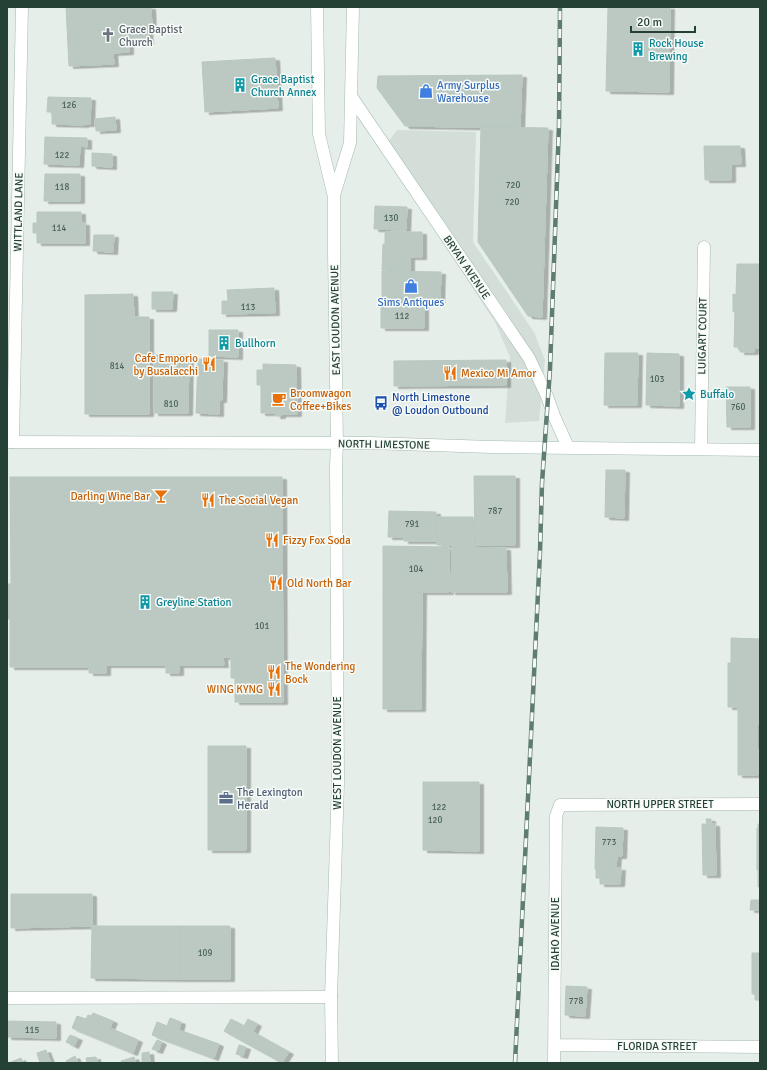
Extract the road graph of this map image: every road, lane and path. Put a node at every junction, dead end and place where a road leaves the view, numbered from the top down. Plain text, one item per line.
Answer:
1 (22, 7) edge
2 (317, 7) edge
3 (353, 7) edge
4 (351, 96) junction
5 (334, 197) junction
6 (704, 247) dead end
7 (10, 442) edge
8 (337, 443) junction
9 (568, 447) junction
10 (700, 449) junction
11 (760, 450) edge
12 (760, 804) edge
13 (560, 805) joint
14 (331, 996) junction
15 (7, 998) edge
16 (554, 1045) junction
17 (760, 1047) edge
18 (332, 1063) edge
19 (554, 1063) edge

1 - 7 street, WITTLAND LANE
2 - 5 street, EAST LOUDON AVENUE
3 - 4 street, EAST LOUDON AVENUE
4 - 5 street, EAST LOUDON AVENUE
4 - 9 street, BRYAN AVENUE
5 - 8 street, EAST LOUDON AVENUE
6 - 10 street, LUIGART COURT
7 - 8 street, NORTH LIMESTONE
8 - 9 street, NORTH LIMESTONE
8 - 14 street, WEST LOUDON AVENUE
9 - 10 street, NORTH LIMESTONE
10 - 11 street, NORTH LIMESTONE
12 - 13 street, NORTH UPPER STREET
13 - 16 street, IDAHO AVENUE
14 - 15 street
14 - 18 street, WEST LOUDON AVENUE
16 - 17 street, FLORIDA STREET
16 - 19 street, IDAHO AVENUE

